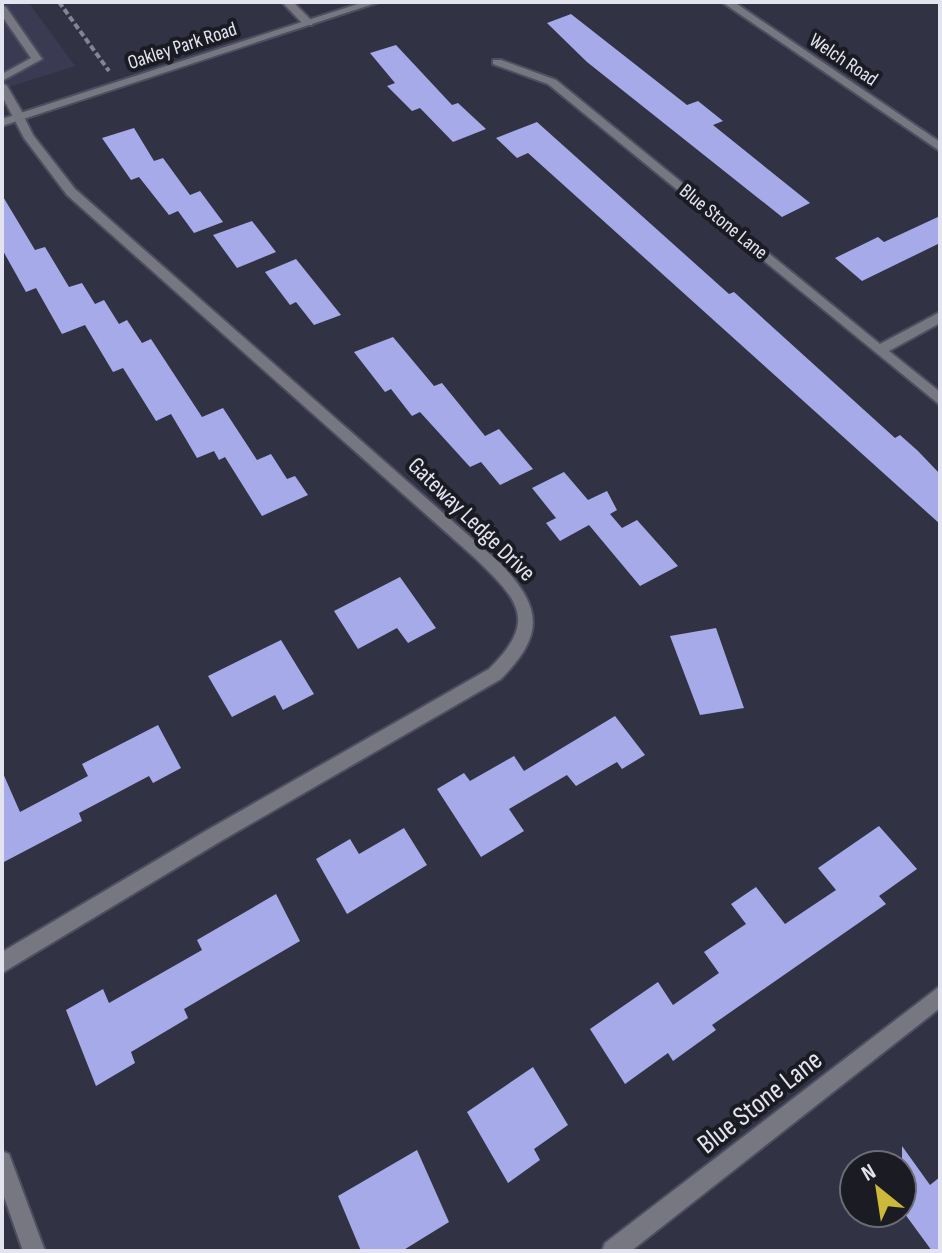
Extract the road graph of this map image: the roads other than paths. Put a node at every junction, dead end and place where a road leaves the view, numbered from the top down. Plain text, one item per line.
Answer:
1 (287, 2) edge
2 (374, 2) edge
3 (727, 2) edge
4 (2, 9) edge
5 (308, 23) junction
6 (497, 62) dead end
7 (2, 78) edge
8 (2, 86) edge
9 (19, 117) junction
10 (2, 123) edge
11 (940, 147) edge
12 (940, 317) edge
13 (880, 350) junction
14 (940, 400) edge
15 (2, 963) edge
16 (940, 996) edge
17 (2, 1161) edge
18 (34, 1251) edge
19 (613, 1251) edge

1 - 5 street
2 - 5 street, Oakley Park Road
3 - 11 street, Welch Road
4 - 7 street
5 - 9 street, Oakley Park Road
6 - 13 street, Blue Stone Lane
8 - 9 street
9 - 10 street, Oakley Park Road
9 - 15 street, Gateway Ledge Drive
12 - 13 street
13 - 14 street, Blue Stone Lane
16 - 19 street, Blue Stone Lane
17 - 18 street

